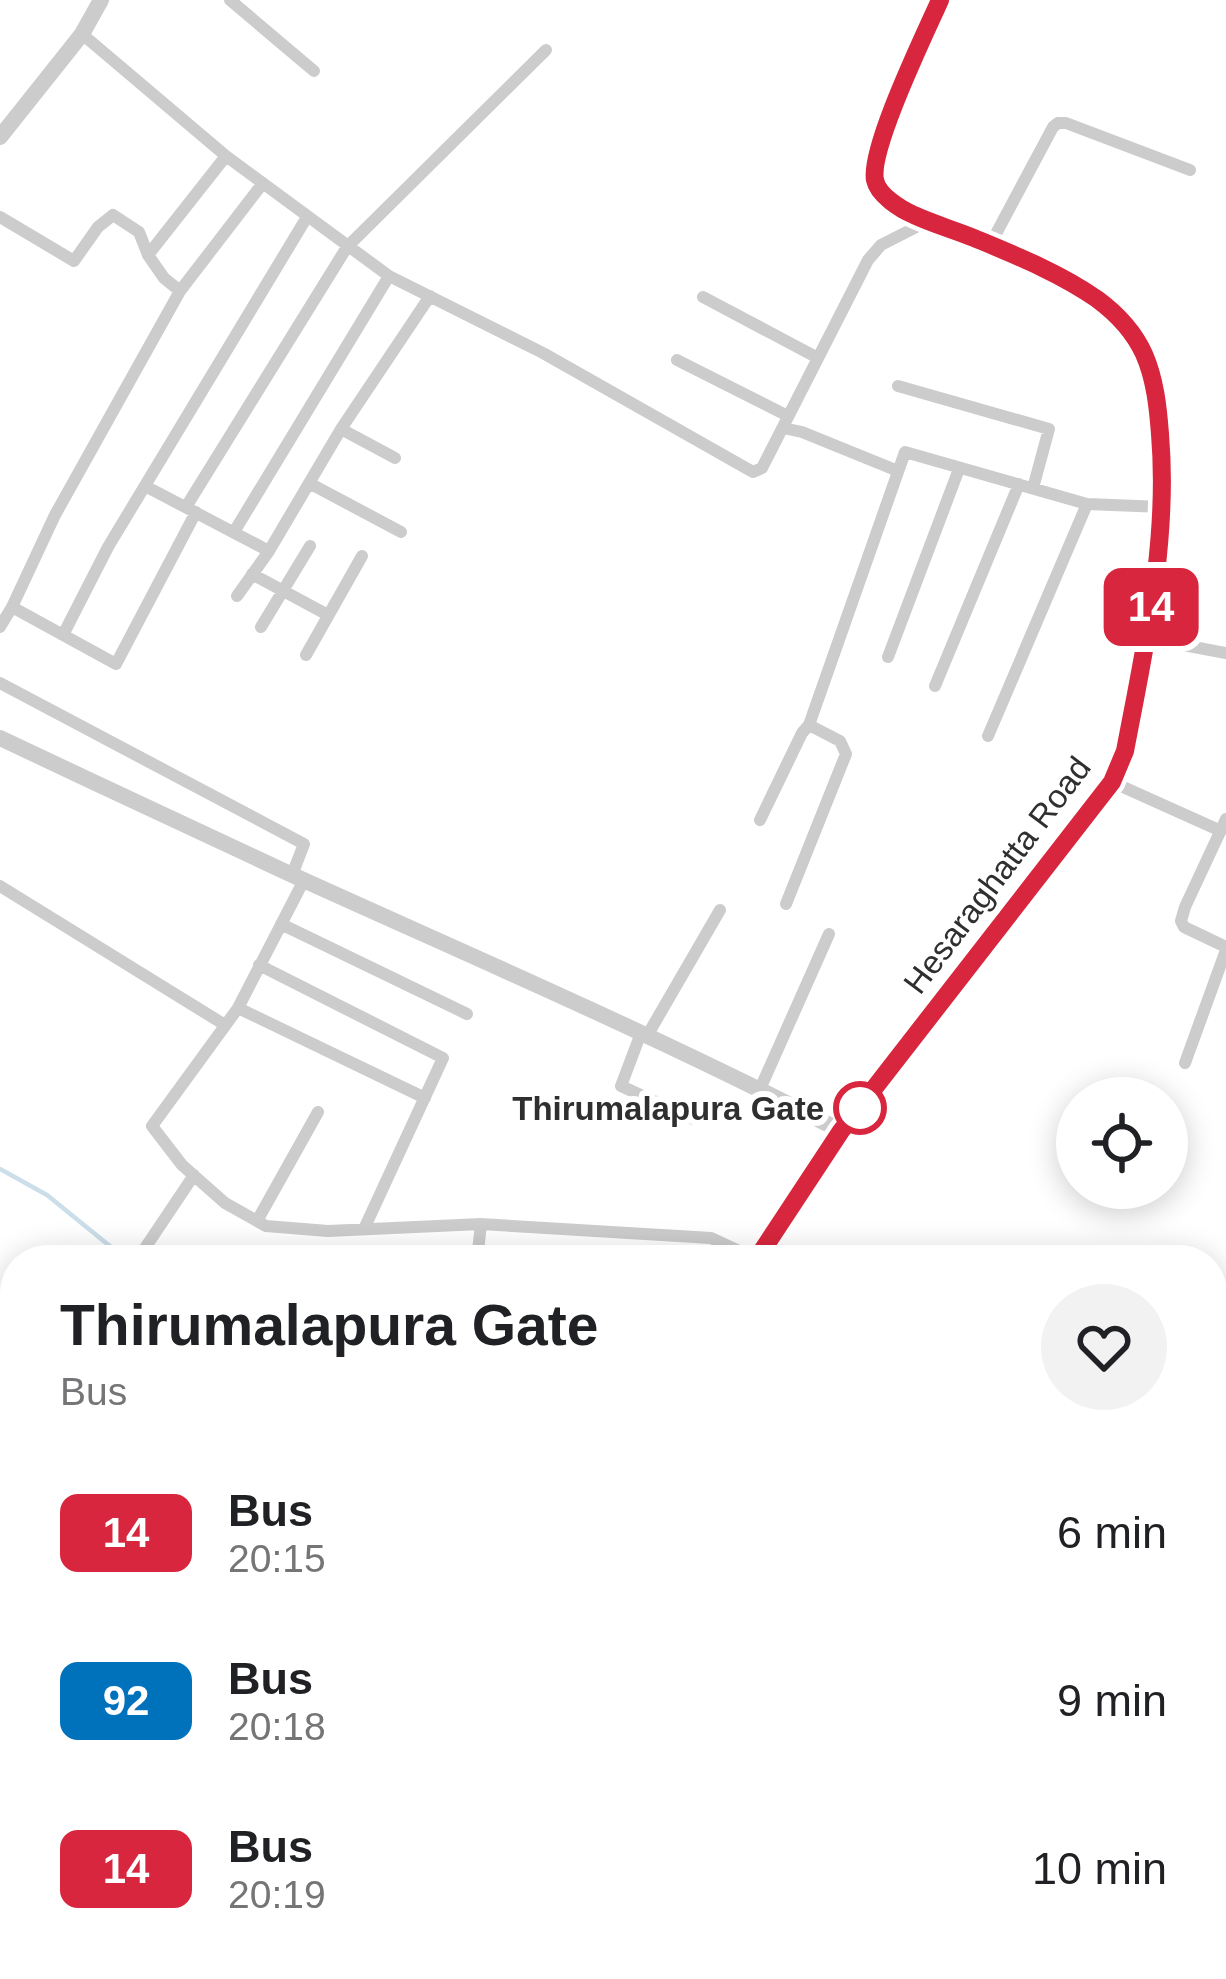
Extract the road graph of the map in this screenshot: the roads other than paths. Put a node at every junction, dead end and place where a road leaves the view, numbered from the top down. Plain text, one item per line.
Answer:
1 (101, 0) edge
2 (230, 0) edge
3 (940, 0) edge
4 (82, 34) junction
5 (546, 50) dead end
6 (314, 71) dead end
7 (0, 137) edge
8 (226, 156) junction
9 (1190, 170) dead end
10 (263, 183) junction
11 (0, 217) edge
12 (307, 218) junction
13 (928, 220) junction
14 (991, 245) junction
15 (347, 247) junction
16 (148, 255) junction
17 (389, 276) junction
18 (180, 291) junction
19 (430, 296) junction
20 (703, 297) dead end
21 (818, 358) junction
22 (677, 360) dead end
23 (898, 386) dead end
24 (786, 422) junction
25 (341, 429) junction
26 (395, 458) dead end
27 (959, 469) junction
28 (898, 472) junction
29 (309, 484) junction
30 (145, 486) junction
31 (1026, 486) junction
32 (1087, 504) junction
33 (1162, 507) junction
34 (191, 510) junction
35 (234, 532) junction
36 (401, 532) dead end
37 (310, 547) dead end
38 (269, 551) junction
39 (362, 556) dead end
40 (252, 574) junction
41 (283, 591) junction
42 (237, 596) dead end
43 (12, 608) junction
44 (328, 615) junction
45 (0, 627) edge
46 (261, 627) dead end
47 (63, 635) junction
48 (1146, 638) junction
49 (1226, 653) edge
50 (306, 656) dead end
51 (888, 657) dead end
52 (0, 683) edge
53 (935, 686) dead end
54 (809, 725) junction
55 (988, 736) dead end
56 (0, 737) edge
57 (1112, 782) junction
58 (760, 820) dead end
59 (1223, 825) edge
60 (298, 877) junction
61 (0, 886) edge
62 (786, 904) dead end
63 (720, 910) dead end
64 (281, 923) junction
65 (830, 934) dead end
66 (1226, 948) edge
67 (260, 964) junction
68 (238, 1008) junction
69 (467, 1014) dead end
70 (225, 1025) junction
71 (644, 1035) junction
72 (1185, 1064) dead end
73 (760, 1089) junction
74 (425, 1098) junction
75 (318, 1112) dead end
76 (693, 1119) dead end
77 (841, 1131) junction
78 (194, 1175) junction
79 (257, 1221) junction
80 (481, 1224) junction
81 (364, 1229) junction
82 (147, 1245) edge
83 (479, 1245) edge
84 (725, 1245) edge
85 (766, 1245) edge

1 - 4 street
2 - 6 street
3 - 13 main road, Hesaraghatta Road
4 - 7 street
4 - 8 street
5 - 15 street
8 - 10 street
8 - 16 street
9 - 14 street
10 - 12 street
10 - 18 street
11 - 16 street
12 - 15 street
12 - 30 street
13 - 14 main road, Hesaraghatta Road
13 - 21 street
14 - 33 main road, Hesaraghatta Road
15 - 17 street
15 - 34 street
16 - 18 street
17 - 19 street
17 - 35 street
18 - 43 street
19 - 24 street
19 - 25 street
20 - 21 street
21 - 24 street
22 - 24 street
23 - 31 street
24 - 28 street
25 - 26 street
25 - 29 street
27 - 28 street
27 - 31 street
27 - 51 street
28 - 54 street
29 - 36 street
29 - 38 street
30 - 34 street
30 - 47 street
31 - 32 street
31 - 53 street
32 - 33 street
32 - 55 street
33 - 48 main road, Hesaraghatta Road
34 - 35 street
34 - 47 street
35 - 38 street
37 - 41 street
38 - 40 street
39 - 44 street
40 - 41 street
40 - 42 street
41 - 44 street
41 - 46 street
43 - 45 street
43 - 47 street
44 - 50 street
48 - 49 street
48 - 57 main road, Hesaraghatta Road
52 - 60 street
54 - 58 street
54 - 62 street
56 - 60 street
57 - 59 street
57 - 77 main road, Hesaraghatta Road
59 - 66 street
60 - 64 street
60 - 71 street
61 - 70 street
63 - 71 street
64 - 67 street
64 - 69 street
65 - 73 street
66 - 72 street
67 - 68 street
67 - 74 street
68 - 70 street
68 - 74 street
70 - 78 street
71 - 73 street
71 - 76 street
73 - 77 street
74 - 81 street
75 - 79 street
77 - 85 main road, Hesaraghatta Road
78 - 79 street
78 - 82 street
79 - 81 street
80 - 81 street
80 - 83 street
80 - 84 street

